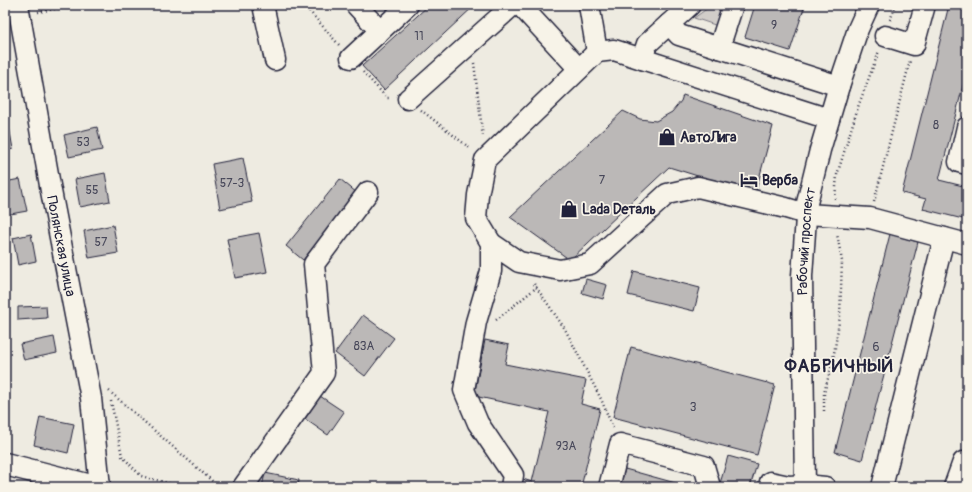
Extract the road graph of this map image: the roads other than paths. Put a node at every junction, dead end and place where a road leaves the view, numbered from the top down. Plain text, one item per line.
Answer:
1 (263, 5) edge
2 (356, 5) edge
3 (408, 5) edge
4 (513, 5) edge
5 (520, 5) edge
6 (589, 5) edge
7 (690, 5) edge
8 (733, 5) edge
9 (869, 5) edge
10 (925, 5) edge
11 (25, 9) edge
12 (669, 24) junction
13 (380, 31) junction
14 (885, 36) road end
15 (719, 48) junction
16 (597, 52) junction
17 (350, 58) road end
18 (642, 59) junction
19 (275, 60) dead end
20 (578, 70) junction
21 (839, 86) junction
22 (408, 99) dead end
23 (829, 119) junction
24 (967, 127) edge
25 (967, 164) edge
26 (368, 192) dead end
27 (806, 214) junction
28 (944, 238) junction
29 (491, 243) junction
30 (967, 244) edge
31 (963, 462) dead end
32 (5, 464) edge
33 (805, 486) edge
34 (95, 487) edge
35 (100, 487) edge
36 (244, 487) edge
37 (511, 487) edge
38 (609, 487) edge
39 (710, 487) edge
40 (769, 487) edge
41 (825, 487) edge
42 (882, 487) edge
43 (954, 487) edge

1 - 19 street
2 - 13 street
3 - 13 street
4 - 22 street
5 - 20 street
6 - 16 street
7 - 12 street
8 - 15 street
9 - 21 street, Рабочий проспект
10 - 14 street
11 - 35 street, Полянская улица
12 - 15 street
12 - 18 street
13 - 17 street
15 - 21 street
16 - 18 street
16 - 20 street
18 - 23 street
20 - 29 street
21 - 23 street, Рабочий проспект
23 - 27 street, Рабочий проспект
24 - 25 street
26 - 36 street
27 - 28 street
27 - 29 street
27 - 33 street, Рабочий проспект
28 - 30 street
28 - 42 street
29 - 37 street
31 - 43 street
32 - 34 main road
33 - 40 street
33 - 41 street
38 - 39 street

